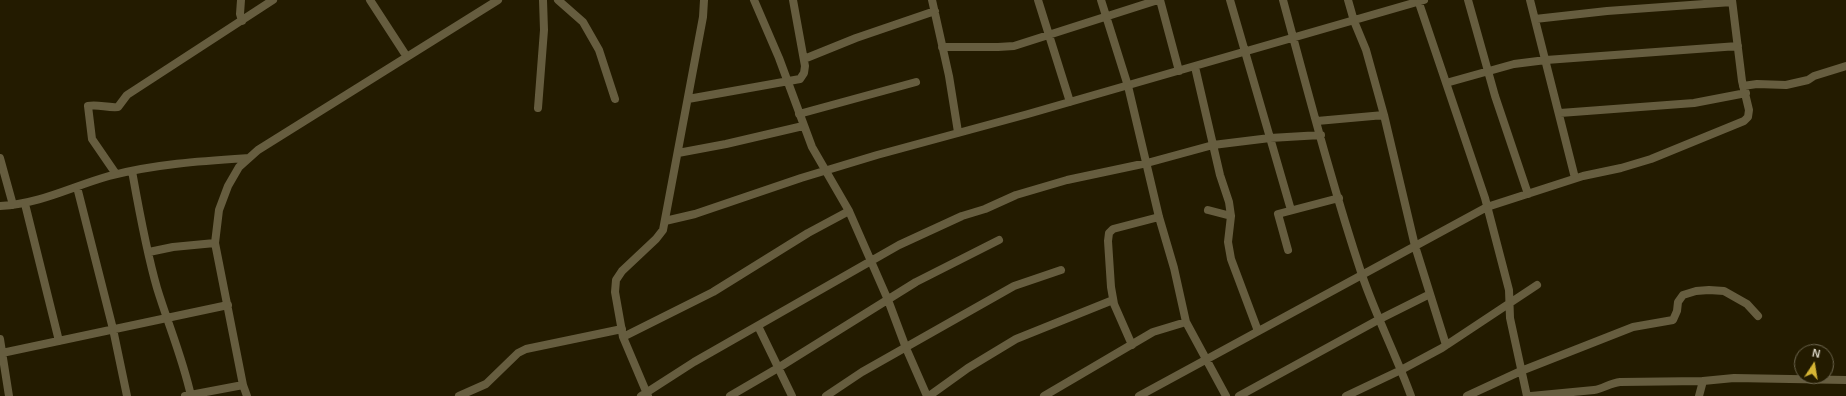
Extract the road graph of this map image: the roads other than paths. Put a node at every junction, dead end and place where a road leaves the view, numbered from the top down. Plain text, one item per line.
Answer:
1 (241, 0) edge
2 (273, 0) edge
3 (370, 0) edge
4 (498, 0) edge
5 (543, 0) edge
6 (558, 0) edge
7 (704, 0) edge
8 (754, 0) edge
9 (793, 0) edge
10 (932, 0) edge
11 (1038, 0) edge
12 (1101, 0) edge
13 (1159, 0) edge
14 (1230, 0) edge
15 (1283, 0) edge
16 (1348, 0) edge
17 (1420, 0) edge
18 (1468, 0) edge
19 (1530, 0) edge
20 (1732, 1) edge
21 (934, 11) junction
22 (1106, 17) junction
23 (1535, 19) junction
24 (1354, 20) junction
25 (242, 21) junction
26 (1048, 35) junction
27 (1293, 37) junction
28 (1738, 46) junction
29 (942, 47) junction
30 (1244, 52) junction
31 (407, 57) junction
32 (804, 58) junction
33 (1546, 60) junction
34 (1846, 66) edge
35 (1195, 67) junction
36 (1179, 71) junction
37 (1488, 71) junction
38 (787, 82) junction
39 (916, 82) dead end
40 (1446, 84) junction
41 (1128, 86) junction
42 (1744, 90) junction
43 (688, 99) junction
44 (615, 100) dead end
45 (1070, 102) junction
46 (538, 108) dead end
47 (1560, 113) junction
48 (799, 114) junction
49 (1384, 115) junction
50 (1317, 122) junction
51 (803, 126) junction
52 (958, 132) junction
53 (1321, 135) junction
54 (1270, 138) junction
55 (1213, 145) junction
56 (678, 153) junction
57 (0, 158) edge
58 (248, 158) junction
59 (1147, 163) junction
60 (826, 170) junction
61 (132, 171) junction
62 (116, 174) junction
63 (1576, 178) junction
64 (77, 187) junction
65 (1528, 194) junction
66 (1339, 198) junction
67 (25, 204) junction
68 (13, 205) junction
69 (0, 206) edge
70 (1487, 207) junction
71 (1208, 210) dead end
72 (1291, 210) junction
73 (849, 211) junction
74 (1231, 216) junction
75 (1159, 217) junction
76 (665, 221) junction
77 (999, 240) dead end
78 (215, 243) junction
79 (1414, 246) junction
80 (1288, 250) dead end
81 (149, 252) junction
82 (870, 263) junction
83 (1061, 270) dead end
84 (1362, 274) junction
85 (1537, 285) dead end
86 (1430, 294) junction
87 (888, 300) junction
88 (1113, 300) junction
89 (1510, 302) junction
90 (228, 305) junction
91 (1758, 316) dead end
92 (166, 317) junction
93 (1378, 320) junction
94 (1186, 322) junction
95 (758, 326) junction
96 (114, 329) junction
97 (1258, 331) junction
98 (622, 333) junction
99 (59, 341) junction
100 (1132, 345) junction
101 (1446, 345) junction
102 (1, 346) edge
103 (906, 348) junction
104 (1206, 359) junction
105 (778, 368) junction
106 (1401, 370) junction
107 (1521, 371) junction
108 (1846, 380) edge
109 (1703, 381) junction
110 (243, 385) junction
111 (840, 387) junction
112 (646, 395) edge
113 (1349, 395) edge
114 (9, 396) edge
115 (127, 396) edge
116 (189, 396) edge
117 (247, 396) edge
118 (459, 396) edge
119 (730, 396) edge
120 (792, 396) edge
121 (826, 396) edge
122 (844, 396) edge
123 (928, 396) edge
124 (1044, 396) edge
125 (1139, 396) edge
126 (1226, 396) edge
127 (1239, 396) edge
128 (1411, 396) edge
129 (1466, 396) edge
130 (1527, 396) edge
131 (1531, 396) edge
132 (1699, 396) edge

1 - 25 street
2 - 25 street
3 - 31 street
4 - 31 street
5 - 46 street
6 - 44 street
7 - 43 street
8 - 38 street
9 - 32 street
10 - 21 street
11 - 26 street
12 - 22 street
13 - 22 street
13 - 36 street
14 - 30 street
15 - 27 street
16 - 24 street
17 - 24 street
17 - 40 street
18 - 37 street
19 - 23 street
20 - 23 street
20 - 28 street
21 - 29 street
21 - 32 street
22 - 26 street
22 - 41 street
23 - 33 street
24 - 27 street
24 - 49 street
25 - 62 street
26 - 29 street
26 - 45 street
27 - 30 street
27 - 50 street
28 - 33 street
28 - 42 street
29 - 52 street
30 - 35 street
30 - 54 street
31 - 58 street
32 - 38 street
33 - 37 street
33 - 47 street
34 - 42 street
35 - 36 street
35 - 55 street
36 - 41 street
37 - 40 street
37 - 65 street
38 - 43 street
38 - 48 street
39 - 48 street
40 - 70 street
41 - 45 street
41 - 59 street
42 - 47 street
42 - 63 street
43 - 56 street
45 - 52 street
47 - 63 street
48 - 51 street
49 - 50 street
49 - 79 street
50 - 53 street
51 - 56 street
51 - 60 street
52 - 60 street
53 - 54 street
53 - 66 street
54 - 55 street
54 - 72 street
55 - 59 street
55 - 74 street
56 - 76 street
57 - 68 street
58 - 61 street
58 - 78 street
59 - 75 street
59 - 82 street
60 - 73 street
60 - 76 street
61 - 62 street
61 - 81 street
62 - 64 street
63 - 65 street
64 - 67 street
64 - 96 street
65 - 70 street
66 - 72 street
66 - 84 street
67 - 68 street
67 - 99 street
68 - 69 street
70 - 79 street
70 - 89 street
71 - 74 street
72 - 80 street
73 - 82 street
73 - 98 street
74 - 97 street
75 - 88 street
75 - 94 street
76 - 98 street
77 - 87 street
78 - 81 street
78 - 90 street
79 - 84 street
79 - 86 street
81 - 92 street
82 - 87 street
82 - 95 street
83 - 103 street
84 - 93 street
84 - 97 street
85 - 89 street
86 - 93 street
86 - 101 street
87 - 103 street
87 - 105 street
88 - 100 street
88 - 123 street
89 - 101 street
89 - 107 street
90 - 92 street
90 - 110 street
91 - 107 street
92 - 96 street
92 - 116 street
93 - 106 street
93 - 127 street
94 - 100 street
94 - 104 street
95 - 105 street
95 - 112 street
96 - 99 street
96 - 115 street
97 - 104 street
98 - 112 street
98 - 118 street
99 - 102 street
100 - 124 street
101 - 106 street
102 - 114 street
103 - 111 street
103 - 123 street
104 - 125 street
104 - 126 street
105 - 119 street
105 - 120 street
106 - 113 street
106 - 128 street
107 - 129 street
107 - 130 street
108 - 109 street
109 - 131 street
109 - 132 street
110 - 116 street
110 - 117 street
111 - 121 street
111 - 122 street

